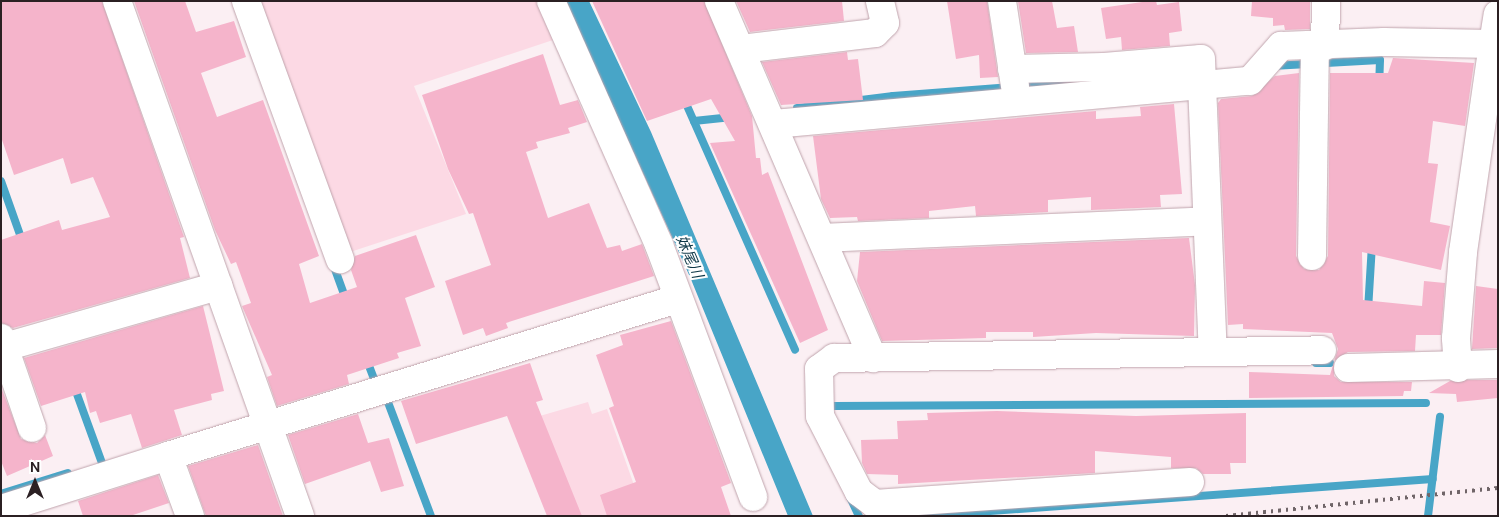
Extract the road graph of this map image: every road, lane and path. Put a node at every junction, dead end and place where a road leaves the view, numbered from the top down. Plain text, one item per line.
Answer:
1 (117, 1) edge
2 (246, 1) edge
3 (551, 1) edge
4 (719, 1) edge
5 (880, 1) edge
6 (1002, 1) edge
7 (1326, 1) edge
8 (1498, 14) edge
9 (1493, 44) junction
10 (741, 49) junction
11 (1318, 55) junction
12 (1202, 76) junction
13 (1015, 85) junction
14 (774, 124) junction
15 (1206, 220) junction
16 (823, 238) junction
17 (1312, 256) dead end
18 (340, 259) dead end
19 (218, 286) junction
20 (676, 299) junction
21 (3, 343) edge
22 (1322, 350) dead end
23 (1212, 352) junction
24 (873, 358) junction
25 (1457, 361) junction
26 (1498, 364) edge
27 (1348, 368) dead end
28 (267, 424) junction
29 (32, 428) dead end
30 (168, 456) junction
31 (1190, 482) dead end
32 (753, 497) dead end
33 (1, 509) edge
34 (190, 516) edge
35 (300, 516) edge

1 - 19 street
2 - 18 street
3 - 20 street
4 - 10 street
5 - 10 street
6 - 13 street
7 - 11 street
8 - 9 street
9 - 11 street
9 - 25 street
10 - 14 street
11 - 12 street
11 - 17 street
12 - 13 street
12 - 15 street
13 - 14 street
14 - 16 street
15 - 16 street
15 - 23 street
16 - 24 street
19 - 21 street
19 - 28 street
20 - 28 street
20 - 32 street
21 - 29 street
22 - 23 street
23 - 24 street
24 - 31 street
25 - 26 street
25 - 27 street
28 - 30 street
28 - 35 street
30 - 33 street
30 - 34 street

